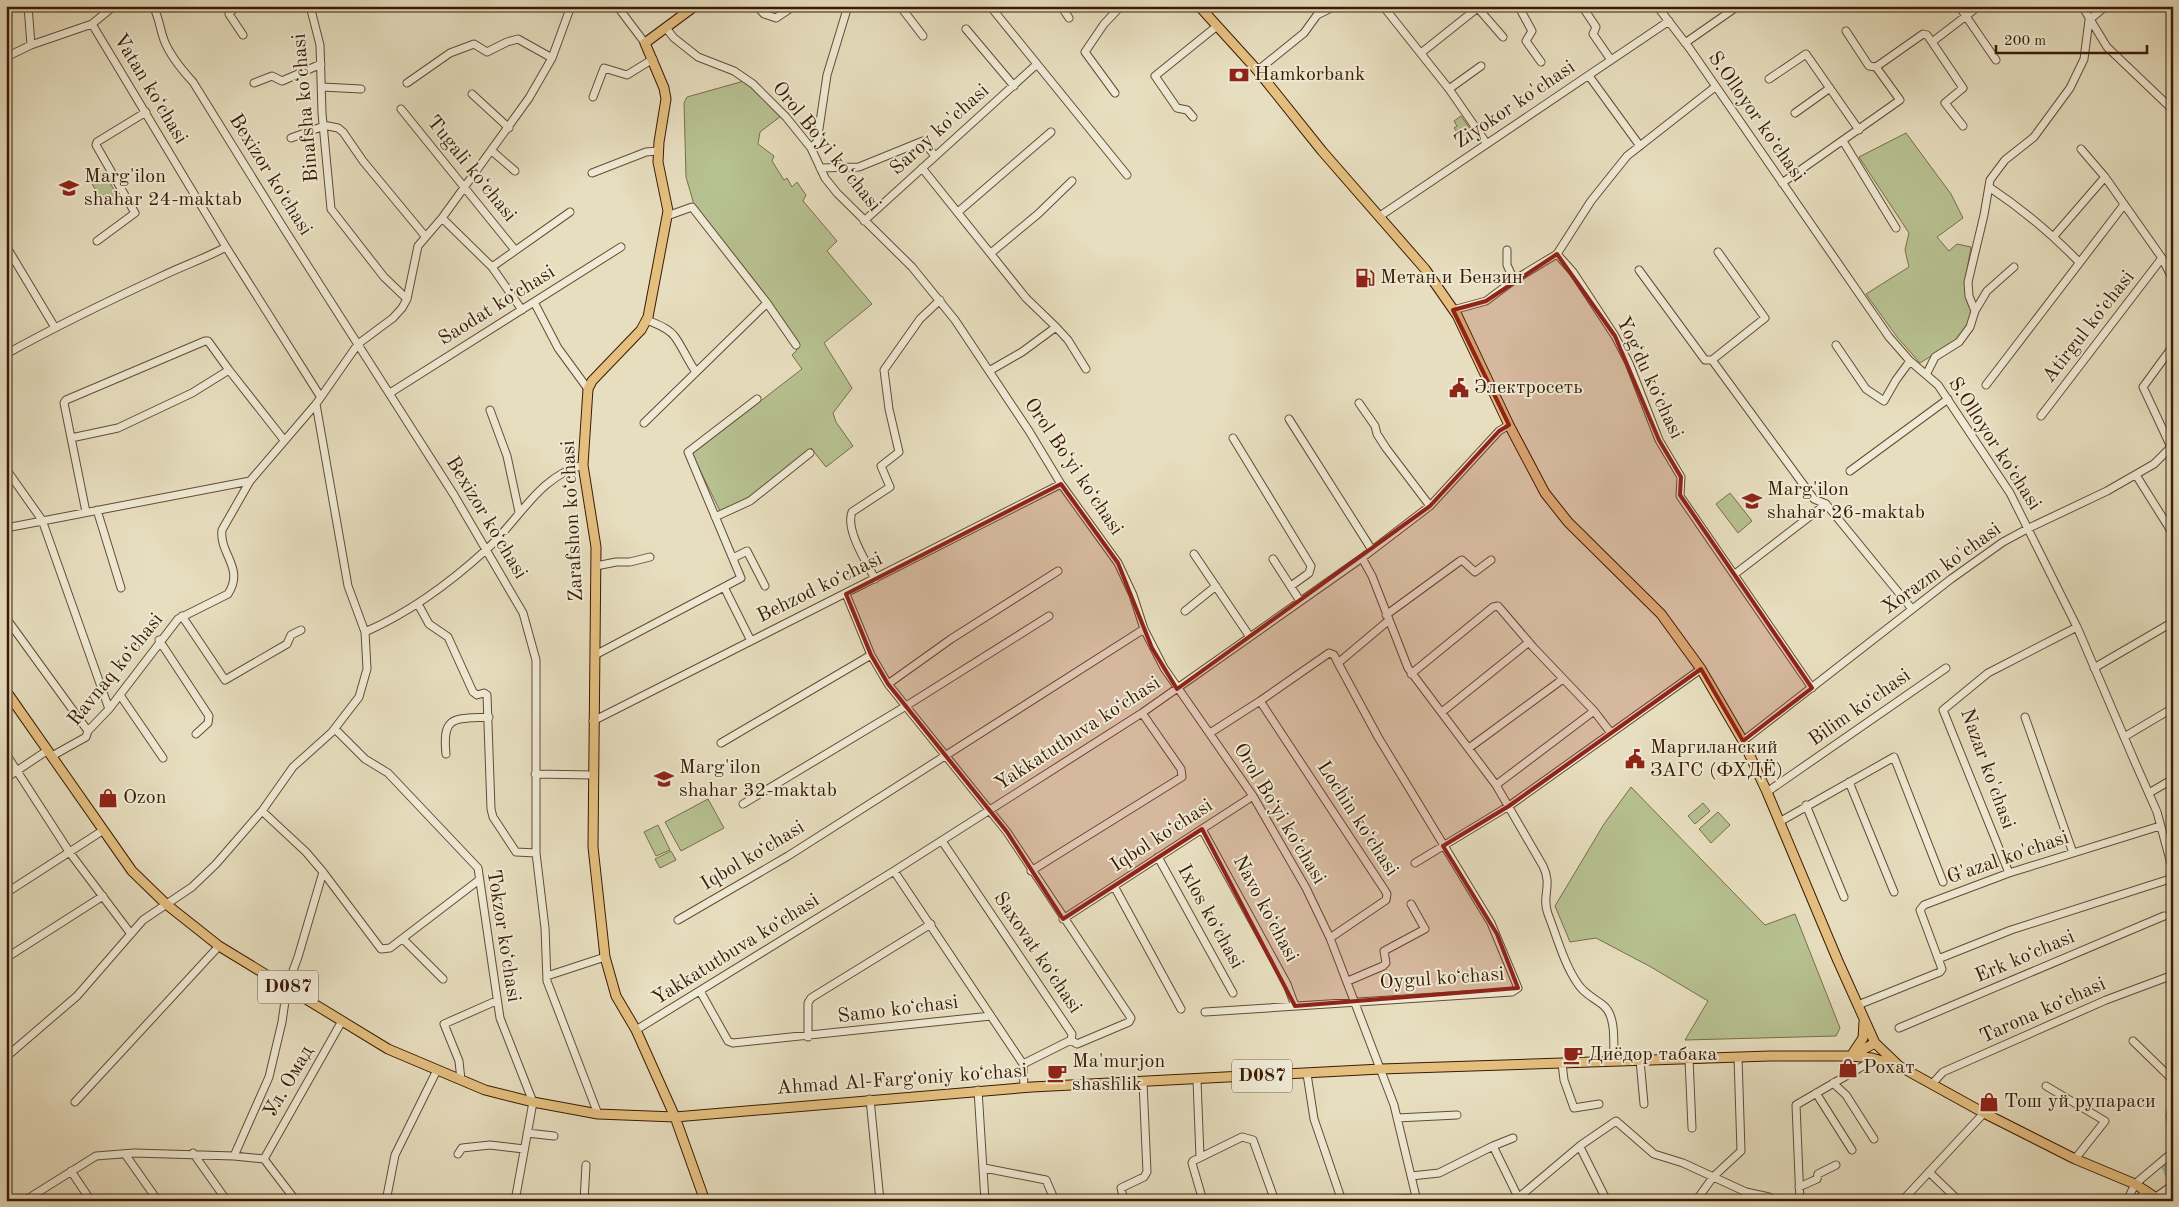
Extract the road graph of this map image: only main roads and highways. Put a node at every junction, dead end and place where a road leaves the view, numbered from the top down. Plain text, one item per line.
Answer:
1 (695, 6) edge
2 (1199, 6) edge
3 (6, 691) edge
4 (1864, 1019) junction
5 (1875, 1043) junction
6 (1851, 1056) junction
7 (1899, 1066) junction
8 (675, 1117) junction
9 (2159, 1199) edge
10 (705, 1201) edge

1 - 8 main road, Zarafshon koʻchasi
2 - 4 main road
3 - 8 main road, D087
4 - 5 main road, D087
4 - 6 main road
5 - 6 main road, D087
5 - 7 main road, D087
6 - 7 main road, D087
6 - 8 main road, Ahmad Al-Fargʻoniy koʻchasi / D087
7 - 9 main road, D087
8 - 10 main road, Zarafshon koʻchasi

